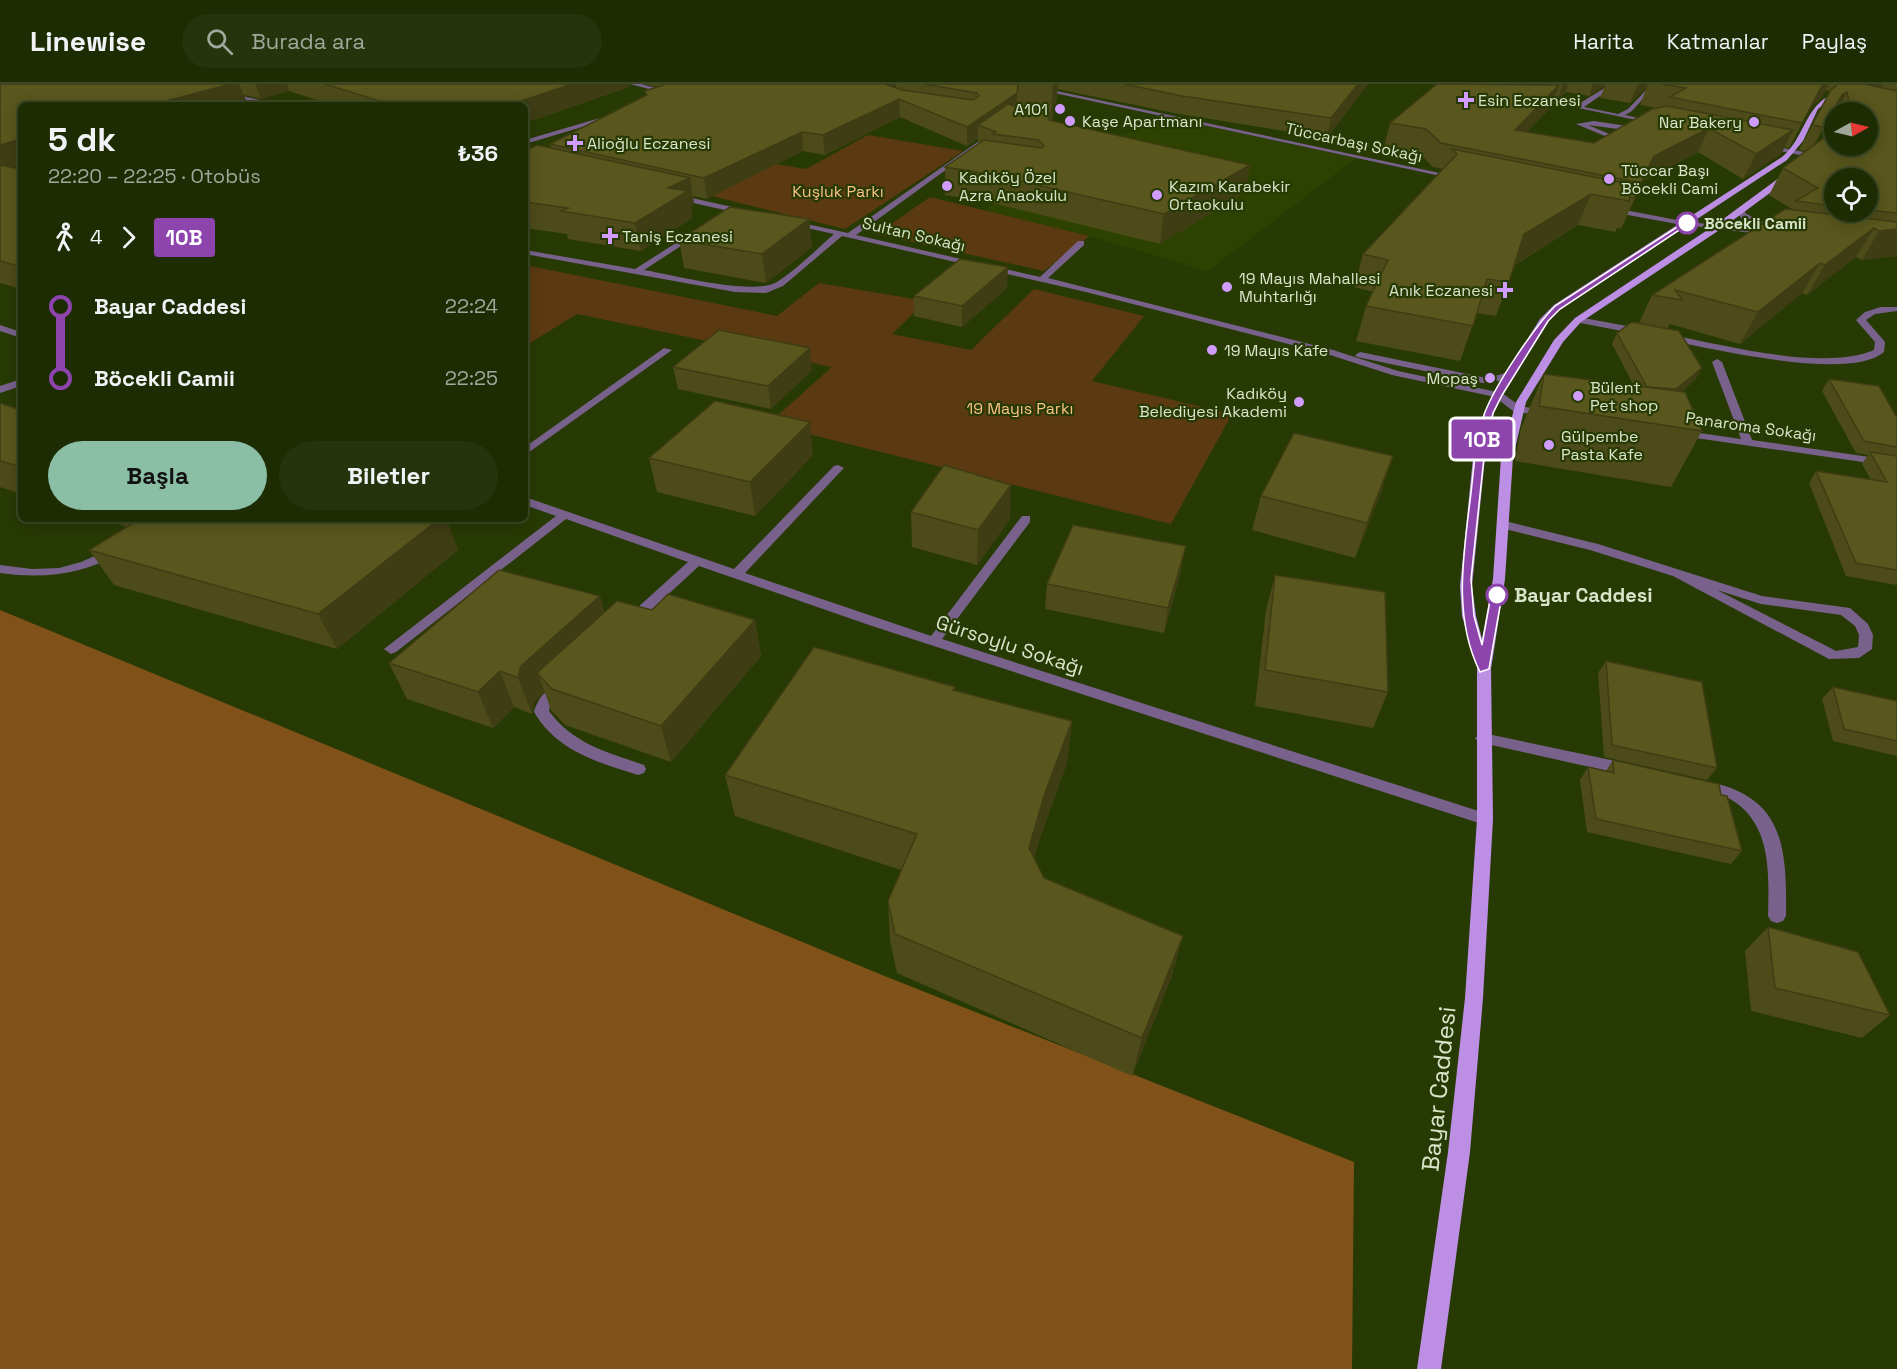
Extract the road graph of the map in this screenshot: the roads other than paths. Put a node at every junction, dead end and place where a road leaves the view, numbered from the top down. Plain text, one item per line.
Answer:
1 (633, 84) edge
2 (1016, 84) edge
3 (1613, 85) edge
4 (1647, 91) dead end
5 (1052, 92) junction
6 (220, 93) dead end
7 (1523, 96) edge
8 (670, 99) edge
9 (1838, 99) edge
10 (1040, 101) dead end
11 (260, 102) edge
12 (1579, 107) junction
13 (626, 112) edge
14 (1619, 116) junction
15 (996, 131) edge
16 (1824, 138) edge
17 (1617, 139) edge
18 (528, 141) edge
19 (1753, 144) edge
20 (1792, 152) junction
21 (1814, 156) junction
22 (957, 159) junction
23 (968, 160) edge
24 (1805, 163) edge
25 (1796, 170) edge
26 (1467, 179) edge
27 (661, 193) edge
28 (1599, 207) edge
29 (729, 209) junction
30 (1743, 209) junction
31 (721, 215) edge
32 (762, 216) edge
33 (784, 220) edge
34 (1687, 223) junction
35 (1718, 227) junction
36 (702, 228) edge
37 (841, 233) junction
38 (850, 235) junction
39 (1081, 243) dead end
40 (528, 253) edge
41 (636, 272) junction
42 (1042, 279) junction
43 (1895, 309) dead end
44 (1578, 320) junction
45 (0, 328) edge
46 (18, 334) edge
47 (668, 350) dead end
48 (1330, 352) junction
49 (1717, 362) dead end
50 (1512, 373) junction
51 (18, 383) edge
52 (0, 390) edge
53 (1498, 395) junction
54 (1517, 409) junction
55 (1563, 416) edge
56 (1667, 431) edge
57 (1748, 443) junction
58 (528, 450) edge
59 (1897, 464) edge
60 (838, 468) dead end
61 (528, 502) edge
62 (564, 514) junction
63 (1026, 519) dead end
64 (1501, 524) junction
65 (128, 543) edge
66 (697, 561) junction
67 (0, 569) edge
68 (737, 574) junction
69 (1680, 576) junction
70 (618, 633) edge
71 (934, 641) junction
72 (391, 649) dead end
73 (1484, 669) junction
74 (568, 679) edge
75 (1483, 738) junction
76 (638, 769) dead end
77 (1643, 773) edge
78 (1689, 783) edge
79 (1485, 819) junction
80 (1776, 916) dead end
81 (1429, 1369) edge

1 - 8 street
2 - 5 street, Tüccarbaşı Sokağı
3 - 12 street
4 - 14 street
5 - 10 street
5 - 26 street, Tüccarbaşı Sokağı
6 - 11 street
7 - 12 street
9 - 20 main road, Bayar Caddesi
12 - 14 street
13 - 18 street
14 - 17 street
15 - 22 street
16 - 21 main road
19 - 20 street
20 - 21 street
20 - 34 main road, Bayar Caddesi
21 - 24 main road
22 - 23 street
22 - 38 street
25 - 30 main road, Bayar Caddesi
27 - 29 street
28 - 34 street
29 - 31 street
29 - 32 street
30 - 35 main road, Bayar Caddesi
30 - 35 street
33 - 37 street, Sultan Sokağı
34 - 35 street
34 - 50 main road, Bayar Caddesi
35 - 44 main road, Bayar Caddesi
36 - 41 street
37 - 38 street, Sultan Sokağı
37 - 41 street
38 - 42 street, Sultan Sokağı
39 - 42 street
40 - 41 street
42 - 48 street, Sultan Sokağı
43 - 44 street
44 - 54 main road, Bayar Caddesi
45 - 46 street
47 - 58 street
48 - 50 street, Sultan Sokağı
48 - 53 street, Sultan Sokağı
49 - 57 street
50 - 53 main road, Bayar Caddesi
51 - 52 street
53 - 54 street
53 - 73 main road, Bayar Caddesi
54 - 55 street
54 - 64 main road, Bayar Caddesi
56 - 57 street, Panaroma Sokağı
57 - 59 street, Panaroma Sokağı
60 - 68 street
61 - 62 street, Gürsoylu Sokağı
62 - 66 street, Gürsoylu Sokağı
62 - 72 street
63 - 71 street
64 - 69 street
64 - 73 main road, Bayar Caddesi
65 - 67 street
66 - 68 street, Gürsoylu Sokağı
66 - 70 street
68 - 71 street, Gürsoylu Sokağı
69 - 69 street
71 - 79 street, Gürsoylu Sokağı
73 - 75 main road, Bayar Caddesi
74 - 76 street
75 - 77 street
75 - 79 main road, Bayar Caddesi
78 - 80 street
79 - 81 main road, Bayar Caddesi

